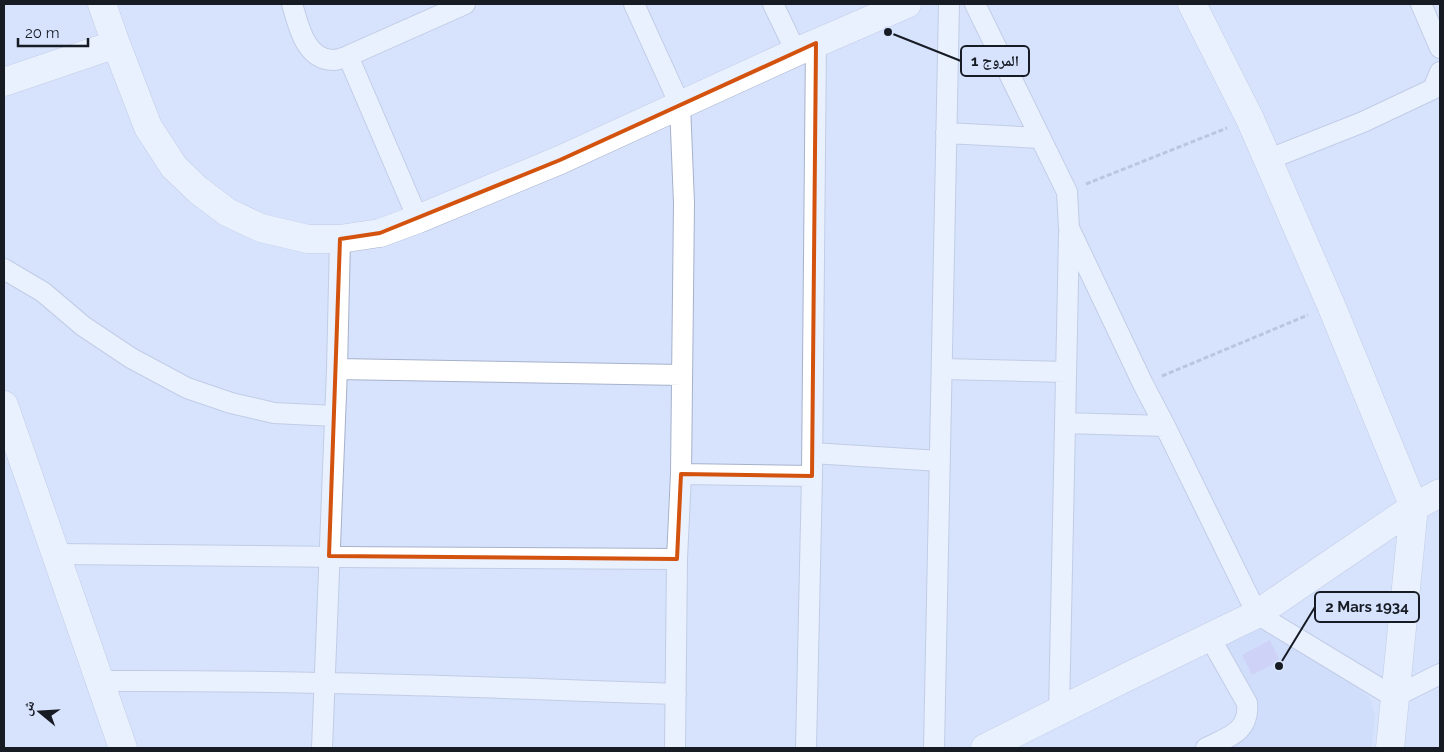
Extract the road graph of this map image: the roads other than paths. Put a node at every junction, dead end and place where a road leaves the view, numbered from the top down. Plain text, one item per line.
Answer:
1 (102, 4) edge
2 (292, 4) edge
3 (465, 4) edge
4 (634, 4) edge
5 (773, 4) edge
6 (907, 4) edge
7 (949, 4) edge
8 (975, 4) edge
9 (1192, 4) edge
10 (1421, 4) edge
11 (116, 44) junction
12 (806, 47) junction
13 (1440, 48) edge
14 (348, 56) junction
15 (4, 82) edge
16 (1438, 89) edge
17 (680, 105) junction
18 (946, 133) junction
19 (1040, 138) junction
20 (1267, 160) junction
21 (418, 219) junction
22 (1069, 228) junction
23 (340, 239) junction
24 (4, 269) edge
25 (337, 369) junction
26 (942, 369) junction
27 (1066, 372) junction
28 (682, 376) junction
29 (4, 405) edge
30 (335, 416) junction
31 (1065, 424) junction
32 (1165, 426) junction
33 (812, 453) junction
34 (940, 461) junction
35 (680, 474) junction
36 (812, 476) junction
37 (1440, 494) edge
38 (1414, 507) junction
39 (57, 554) junction
40 (329, 556) junction
41 (677, 559) junction
42 (1257, 614) junction
43 (1209, 636) junction
44 (1440, 674) edge
45 (100, 681) junction
46 (324, 683) junction
47 (676, 694) junction
48 (1394, 696) junction
49 (1059, 712) junction
50 (123, 748) edge
51 (322, 748) edge
52 (675, 748) edge
53 (806, 748) edge
54 (934, 748) edge
55 (985, 748) edge
56 (1206, 748) edge
57 (1390, 748) edge

1 - 11 street
2 - 14 street
3 - 14 street
4 - 17 street
5 - 12 street
6 - 12 street
7 - 18 street
8 - 19 street
9 - 20 street
10 - 13 street
11 - 15 street
11 - 23 street
12 - 17 street
12 - 33 street
14 - 21 street
16 - 20 street
17 - 21 street
17 - 28 street
18 - 19 street
18 - 26 street
19 - 22 street
20 - 38 street
21 - 23 street
22 - 27 street
22 - 32 street
23 - 25 street
24 - 30 street
25 - 28 street
25 - 30 street
26 - 27 street
26 - 34 street
27 - 31 street
28 - 35 street
29 - 39 street
30 - 40 street
31 - 32 street
31 - 49 street
32 - 42 street
33 - 34 street
33 - 36 street
34 - 54 street
35 - 36 street
35 - 41 street
36 - 53 street
37 - 38 street
38 - 42 street
38 - 48 street
39 - 40 street
39 - 45 street
40 - 41 street
40 - 46 street
41 - 47 street
42 - 43 street
42 - 48 street
43 - 49 street
43 - 56 street
44 - 48 street
45 - 46 street
45 - 50 street
46 - 47 street
46 - 51 street
47 - 52 street
48 - 57 street
49 - 55 street

